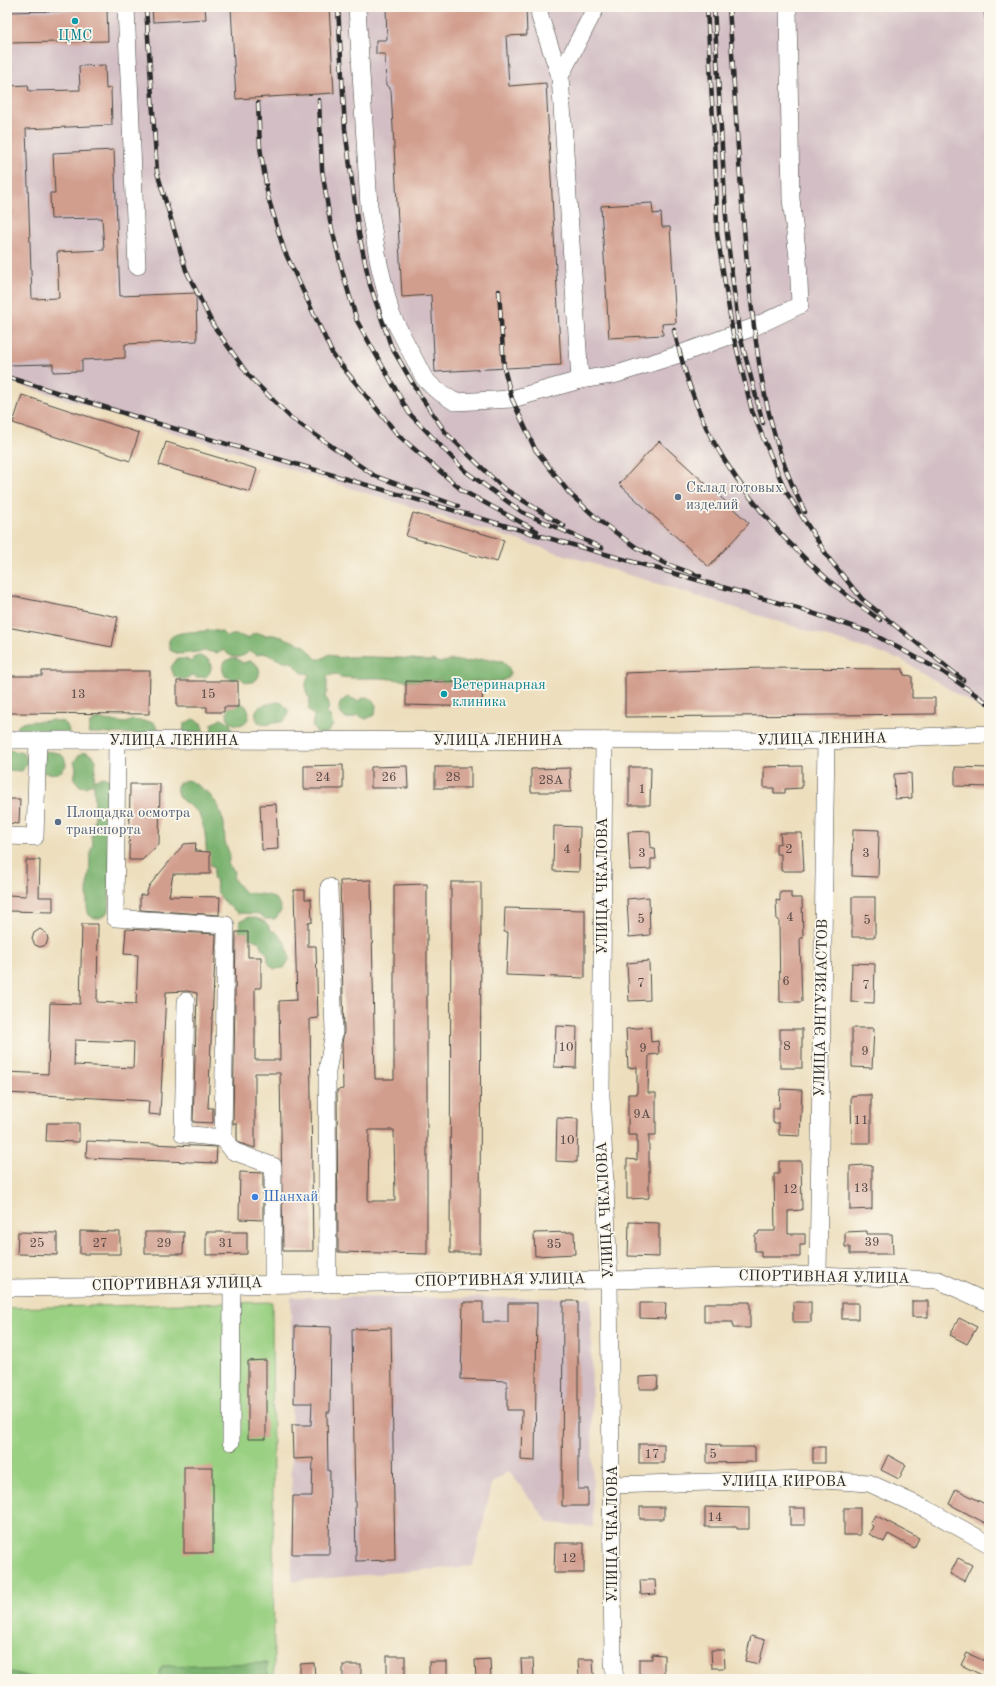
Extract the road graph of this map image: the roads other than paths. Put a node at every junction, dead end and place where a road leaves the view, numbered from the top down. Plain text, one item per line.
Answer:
1 (126, 7) edge
2 (357, 7) edge
3 (539, 7) edge
4 (596, 7) edge
5 (788, 7) edge
6 (560, 76) junction
7 (137, 266) dead end
8 (580, 380) junction
9 (989, 734) edge
10 (7, 740) edge
11 (38, 740) junction
12 (117, 741) junction
13 (604, 741) junction
14 (826, 741) junction
15 (7, 836) edge
16 (329, 887) dead end
17 (186, 1001) dead end
18 (223, 1138) junction
19 (818, 1275) junction
20 (610, 1280) junction
21 (232, 1284) junction
22 (272, 1284) junction
23 (328, 1284) junction
24 (7, 1288) edge
25 (989, 1303) edge
26 (231, 1442) dead end
27 (612, 1485) junction
28 (989, 1544) edge
29 (615, 1679) edge

1 - 7 street
2 - 8 street
3 - 6 street
4 - 6 street
5 - 8 street
6 - 8 street
9 - 14 street, УЛИЦА ЛЕНИНА
10 - 11 street, УЛИЦА ЛЕНИНА
11 - 12 street, УЛИЦА ЛЕНИНА
11 - 15 street
12 - 13 street, УЛИЦА ЛЕНИНА
12 - 18 street
13 - 14 street, УЛИЦА ЛЕНИНА
13 - 20 street, УЛИЦА ЧКАЛОВА
14 - 19 street, УЛИЦА ЭНТУЗИАСТОВ
16 - 23 street
17 - 18 street
18 - 22 street
19 - 20 street, СПОРТИВНАЯ УЛИЦА
19 - 25 street, СПОРТИВНАЯ УЛИЦА
20 - 23 street, СПОРТИВНАЯ УЛИЦА
20 - 27 street, УЛИЦА ЧКАЛОВА
21 - 22 street, СПОРТИВНАЯ УЛИЦА
21 - 24 street, СПОРТИВНАЯ УЛИЦА
21 - 26 street
22 - 23 street, СПОРТИВНАЯ УЛИЦА
27 - 28 street, УЛИЦА КИРОВА
27 - 29 street, УЛИЦА ЧКАЛОВА

